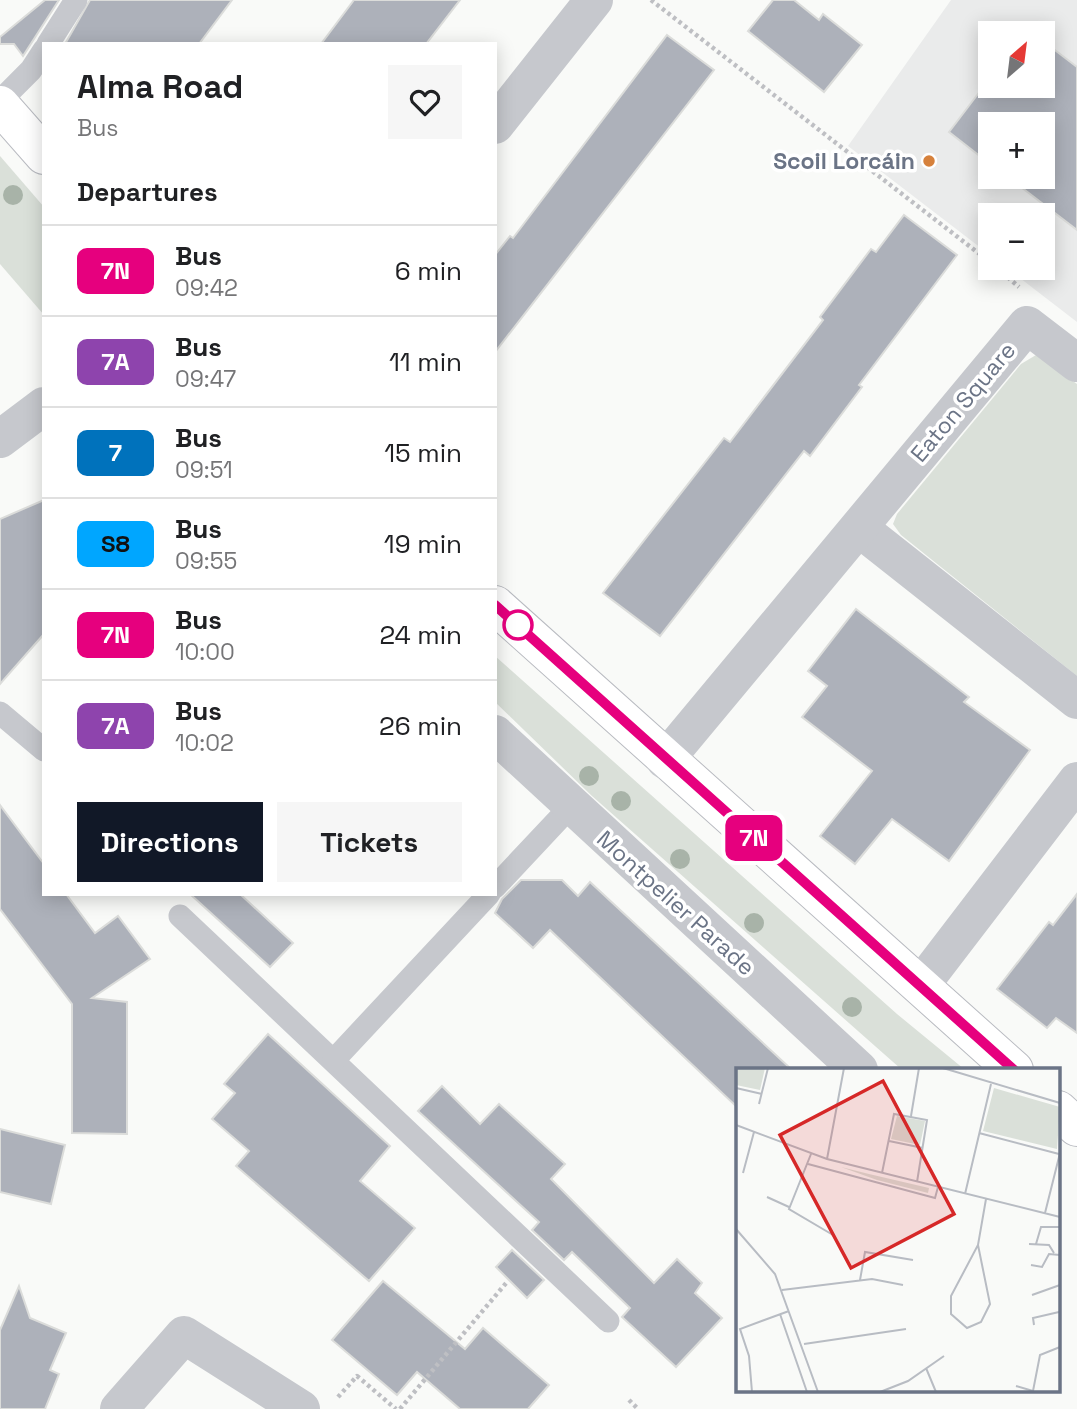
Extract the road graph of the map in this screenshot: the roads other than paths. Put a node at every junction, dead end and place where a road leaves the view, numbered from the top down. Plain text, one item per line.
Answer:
1 (76, 0) edge
2 (593, 0) edge
3 (49, 42) edge
4 (42, 53) edge
5 (0, 103) edge
6 (497, 122) edge
7 (42, 153) edge
8 (1077, 363) edge
9 (42, 408) edge
10 (0, 439) edge
11 (859, 528) junction
12 (497, 607) edge
13 (1077, 700) edge
14 (0, 713) edge
15 (497, 736) edge
16 (42, 748) edge
17 (665, 760) junction
18 (1077, 781) edge
19 (571, 806) junction
20 (497, 885) edge
21 (487, 896) edge
22 (180, 916) dead end
23 (921, 985) junction
24 (334, 1060) junction
25 (858, 1068) edge
26 (1013, 1068) edge
27 (608, 1321) dead end
28 (316, 1407) edge
29 (119, 1409) edge

1 - 3 lane
2 - 6 street
4 - 5 lane
5 - 7 main road
8 - 11 street, Eaton Square
9 - 10 street
11 - 13 street
11 - 17 street, Eaton Square
12 - 17 main road
14 - 16 lane
15 - 19 street, Montpelier Parade
17 - 23 main road
18 - 23 street
19 - 20 lane
19 - 25 street, Montpelier Parade
21 - 24 lane
22 - 24 lane
23 - 26 main road
24 - 27 lane
28 - 29 street

